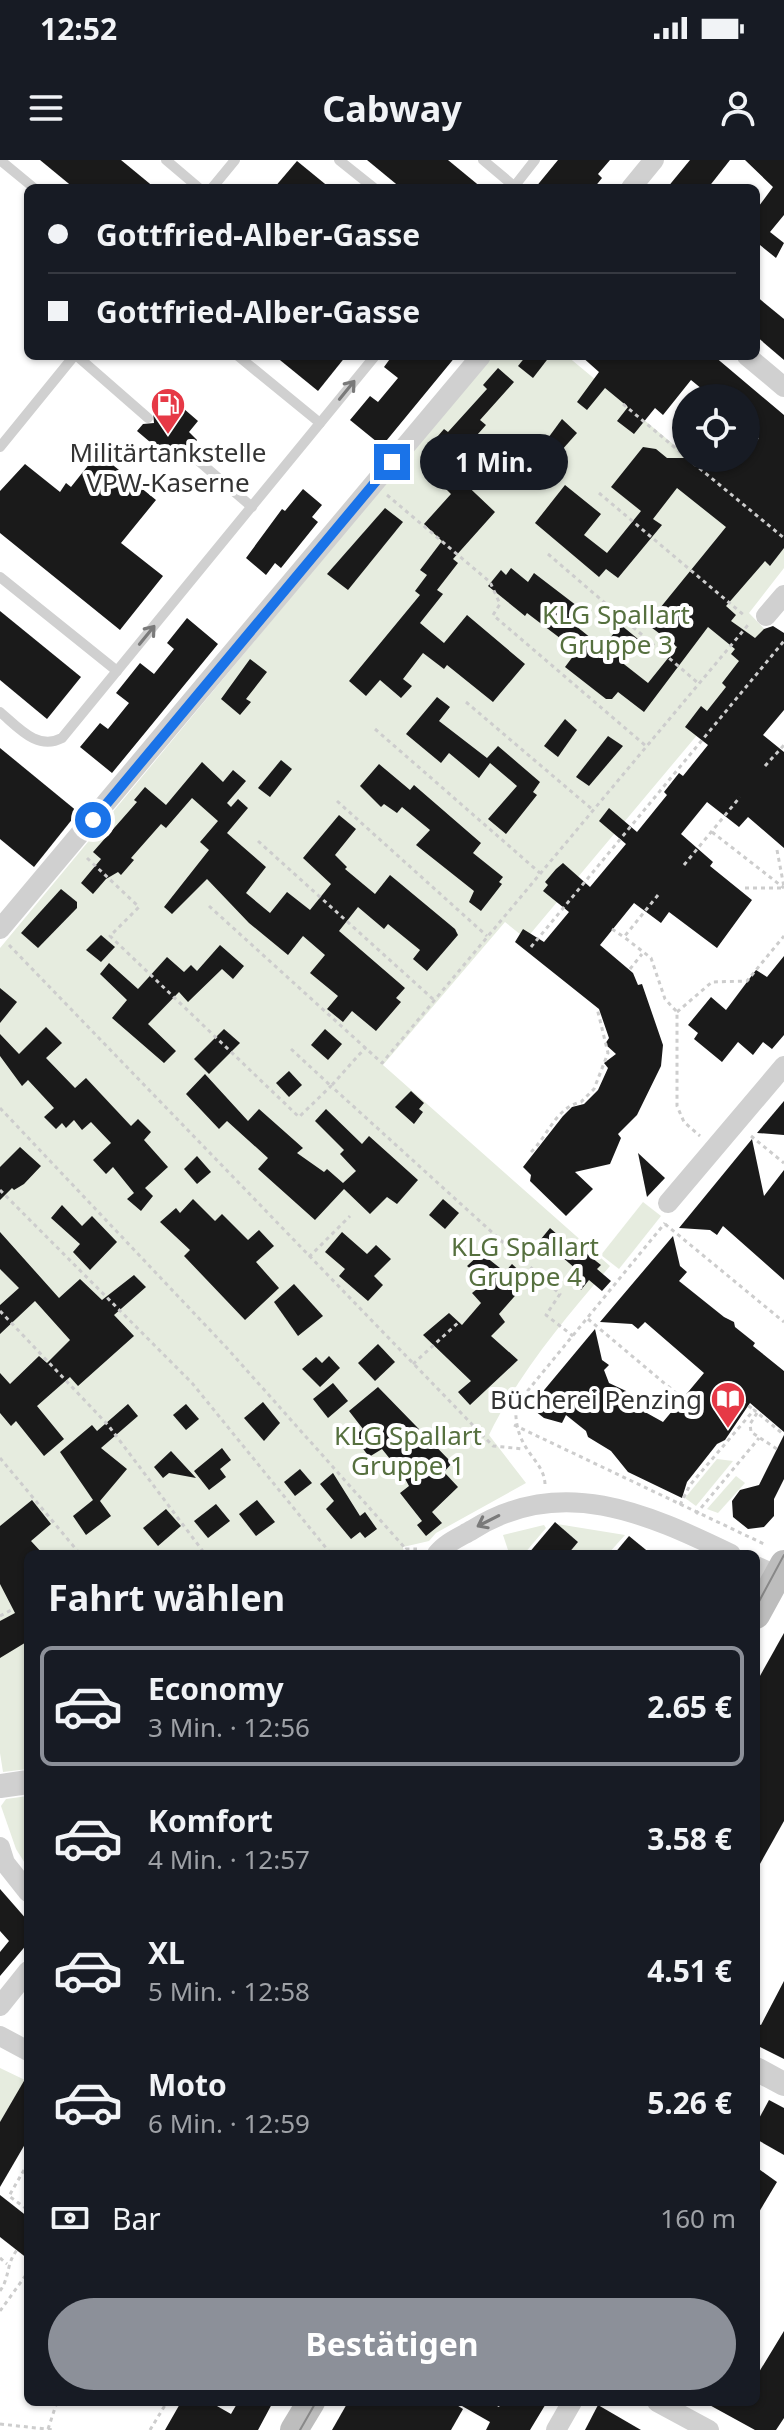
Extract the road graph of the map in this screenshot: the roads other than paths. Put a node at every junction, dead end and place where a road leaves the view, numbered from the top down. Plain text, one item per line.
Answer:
1 (0, 160) edge
2 (166, 160) edge
3 (235, 160) edge
4 (339, 160) edge
5 (483, 160) edge
6 (535, 160) edge
7 (654, 160) edge
8 (29, 184) edge
9 (194, 184) edge
10 (215, 184) edge
11 (369, 184) edge
12 (511, 184) edge
13 (516, 184) edge
14 (634, 184) edge
15 (73, 360) edge
16 (81, 360) edge
17 (243, 360) edge
18 (372, 360) edge
19 (478, 360) edge
20 (752, 360) edge
21 (784, 387) edge
22 (148, 418) dead end
23 (320, 423) junction
24 (0, 447) edge
25 (187, 451) dead end
26 (252, 507) junction
27 (0, 577) edge
28 (784, 595) edge
29 (766, 616) dead end
30 (117, 671) junction
31 (0, 712) edge
32 (3, 936) edge
33 (784, 1066) edge
34 (667, 1214) road end
35 (443, 1550) edge
36 (722, 1550) edge
37 (773, 1569) edge
38 (760, 1604) edge
39 (24, 1783) edge
40 (0, 1786) edge
41 (2, 1859) edge
42 (24, 1887) edge
43 (24, 1976) edge
44 (0, 2006) edge
45 (0, 2036) edge
46 (24, 2049) edge
47 (309, 2406) edge
48 (570, 2406) edge
49 (664, 2406) edge
50 (294, 2430) edge
51 (556, 2430) edge
52 (709, 2430) edge

1 - 8 lane
2 - 9 lane
3 - 10 lane
4 - 11 lane
5 - 12 lane
6 - 13 lane
7 - 14 street
15 - 24 lane
16 - 22 lane
17 - 23 lane
23 -> 18 lane
19 - 32 street
20 - 21 street
23 - 26 lane
25 - 26 lane
30 -> 26 lane
27 - 30 lane
28 - 29 street
30 - 31 lane
33 - 34 street
36 -> 35 street
37 - 38 main road
39 - 40 street
41 - 42 street
43 - 44 street
45 - 46 street
47 - 50 main road
48 - 51 street
49 - 52 street

